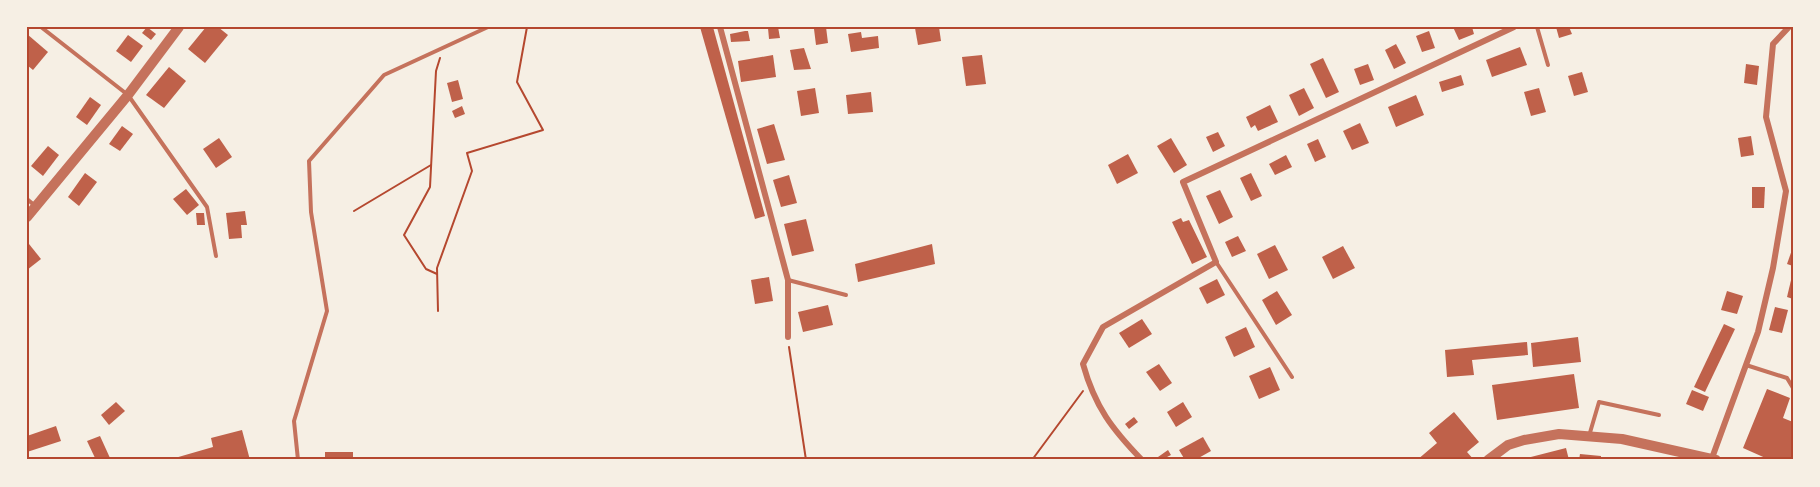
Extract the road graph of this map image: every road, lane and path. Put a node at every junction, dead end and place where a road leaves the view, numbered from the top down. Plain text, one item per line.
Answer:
1 (41, 27) edge
2 (178, 27) edge
3 (488, 27) edge
4 (527, 27) edge
5 (720, 27) edge
6 (1514, 27) edge
7 (1537, 27) edge
8 (1789, 27) edge
9 (444, 47) junction
10 (1548, 65) dead end
11 (128, 95) junction
12 (431, 165) junction
13 (27, 199) edge
14 (37, 208) junction
15 (354, 212) dead end
16 (27, 217) edge
17 (216, 256) dead end
18 (1216, 262) junction
19 (437, 274) junction
20 (788, 280) junction
21 (846, 295) dead end
22 (438, 311) dead end
23 (788, 337) joint
24 (1746, 365) junction
25 (1292, 377) dead end
26 (1089, 383) junction
27 (1793, 388) edge
28 (1659, 415) dead end
29 (1588, 436) junction
30 (1714, 459) edge
31 (298, 460) edge
32 (806, 460) edge
33 (1032, 460) edge
34 (1143, 460) edge
35 (1488, 460) edge

1 - 11 lane
2 - 11 street
3 - 9 lane
4 - 19 path
5 - 20 street
6 - 18 street
7 - 10 lane
8 - 24 street
9 - 12 path
9 - 31 lane
11 - 14 street
11 - 17 lane
12 - 15 path
12 - 19 path
13 - 14 lane
14 - 16 street
18 - 25 lane
18 - 26 street
19 - 22 path
20 - 21 lane
20 - 23 street
23 - 32 path
24 - 27 lane
24 - 30 street
26 - 33 path
26 - 34 street
28 - 29 lane
29 - 30 street
29 - 35 street

